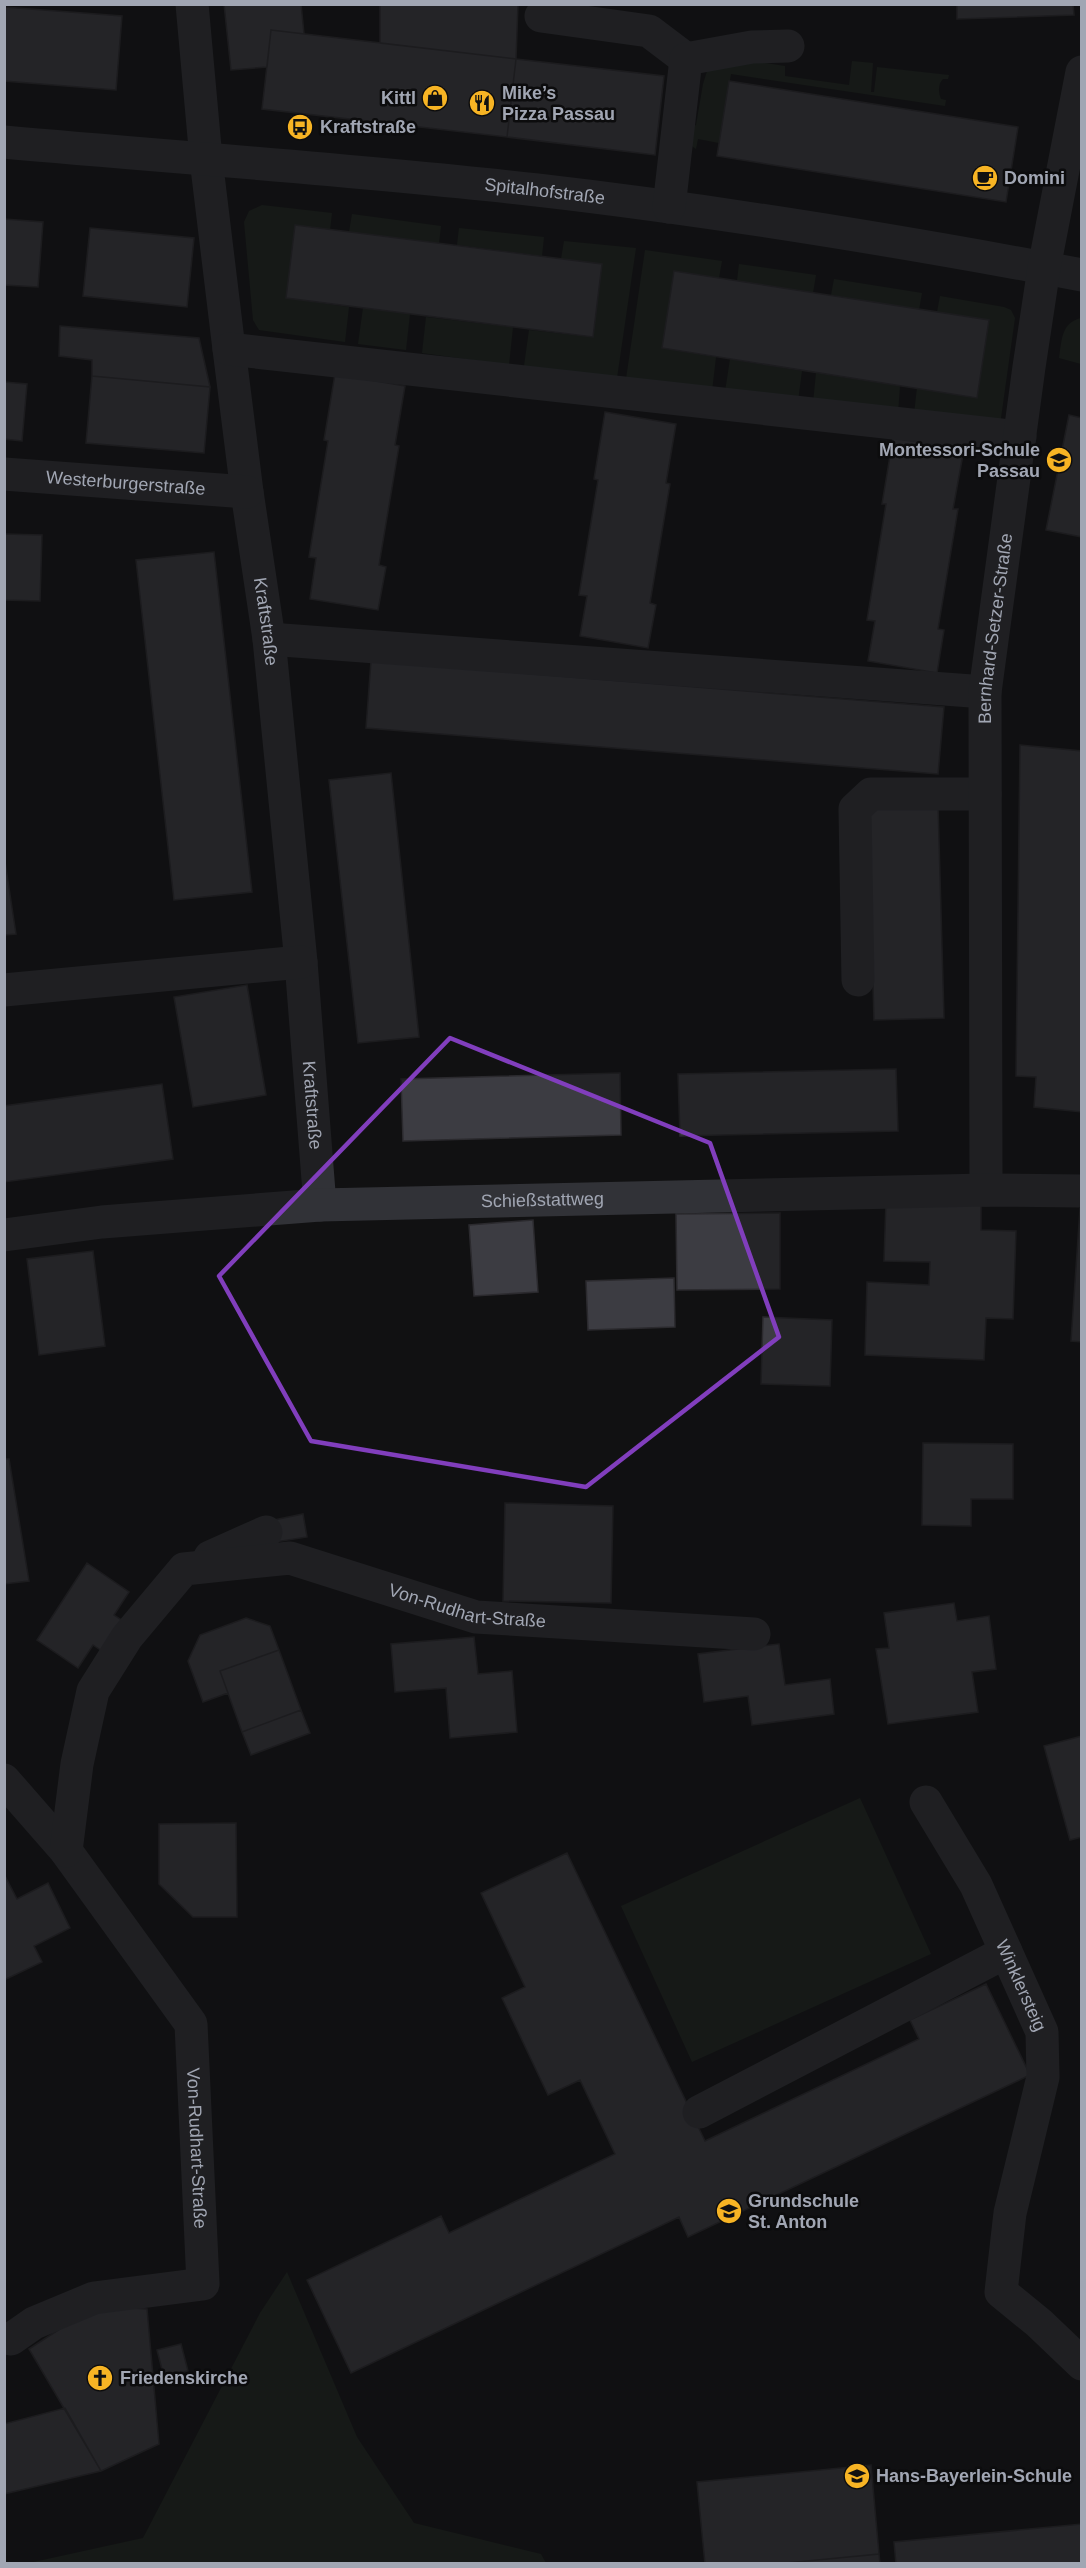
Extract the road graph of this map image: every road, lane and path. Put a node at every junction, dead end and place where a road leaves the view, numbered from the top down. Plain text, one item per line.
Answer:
1 (192, 4) edge
2 (541, 16) dead end
3 (788, 46) dead end
4 (686, 58) junction
5 (1082, 72) edge
6 (4, 142) edge
7 (206, 159) junction
8 (669, 207) junction
9 (1044, 268) junction
10 (1082, 275) edge
11 (229, 350) junction
12 (1020, 437) junction
13 (4, 474) edge
14 (247, 492) junction
15 (268, 639) junction
16 (985, 692) junction
17 (985, 794) junction
18 (301, 962) junction
19 (858, 980) dead end
20 (4, 990) edge
21 (986, 1190) junction
22 (1082, 1191) edge
23 (320, 1205) junction
24 (4, 1235) edge
25 (266, 1532) dead end
26 (184, 1569) junction
27 (754, 1634) dead end
28 (4, 1780) edge
29 (926, 1802) dead end
30 (66, 1851) junction
31 (1006, 1953) junction
32 (699, 2112) dead end
33 (11, 2339) dead end
34 (1082, 2364) edge

1 - 7 street, Kraftstraße
2 - 4 street
3 - 4 street
4 - 8 street
5 - 9 street, Bernhard-Setzer-Straße
6 - 7 street, Spitalhofstraße
7 - 8 street, Spitalhofstraße
7 - 11 street, Kraftstraße
8 - 9 street, Spitalhofstraße
9 - 10 street, Spitalhofstraße
9 - 12 street, Bernhard-Setzer-Straße
11 - 12 street
11 - 14 street, Kraftstraße
12 - 16 street, Bernhard-Setzer-Straße
13 - 14 street, Westerburgerstraße
14 - 15 street, Kraftstraße
15 - 16 street
15 - 18 street, Kraftstraße
16 - 17 street, Bernhard-Setzer-Straße
17 - 19 street
17 - 21 street, Bernhard-Setzer-Straße
18 - 20 street
18 - 23 street, Kraftstraße
21 - 22 street, Schießstattweg
21 - 23 street, Schießstattweg
23 - 24 street, Schießstattweg
25 - 26 street
26 - 27 street, Von-Rudhart-Straße
26 - 30 street
28 - 30 street, Von-Rudhart-Straße
29 - 31 street, Winklersteig
30 - 33 street, Von-Rudhart-Straße
31 - 32 street
31 - 34 street, Winklersteig

